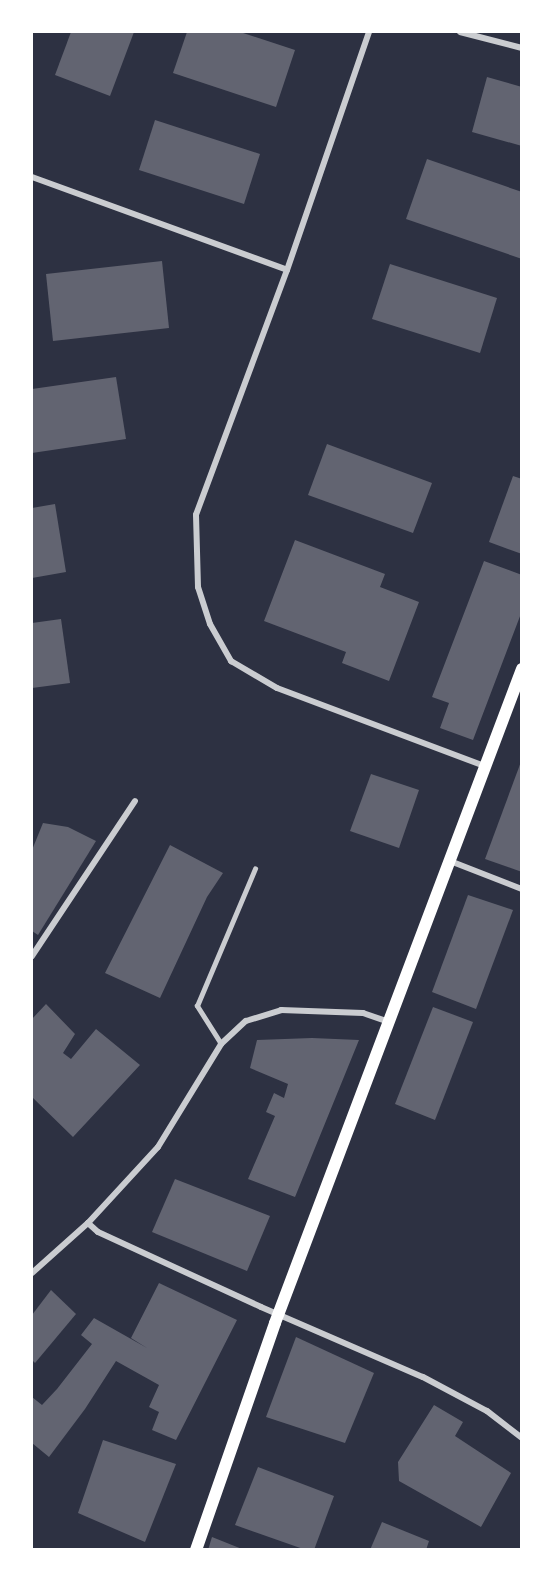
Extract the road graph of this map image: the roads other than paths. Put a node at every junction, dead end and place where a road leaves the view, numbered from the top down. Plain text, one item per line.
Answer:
1 (369, 32) edge
2 (460, 32) edge
3 (522, 48) edge
4 (32, 177) edge
5 (287, 270) junction
6 (522, 669) edge
7 (484, 766) junction
8 (135, 801) dead end
9 (449, 861) junction
10 (255, 869) dead end
11 (522, 889) edge
12 (32, 956) edge
13 (390, 1022) junction
14 (221, 1044) junction
15 (88, 1223) junction
16 (32, 1273) edge
17 (522, 1438) edge
18 (196, 1550) edge

1 - 5 street
2 - 3 street
4 - 5 street
5 - 7 street
6 - 7 main road
7 - 9 main road
8 - 12 street
9 - 11 street
9 - 13 main road
10 - 14 lane
13 - 14 street
13 - 18 main road
14 - 15 street
15 - 16 street
15 - 17 street

